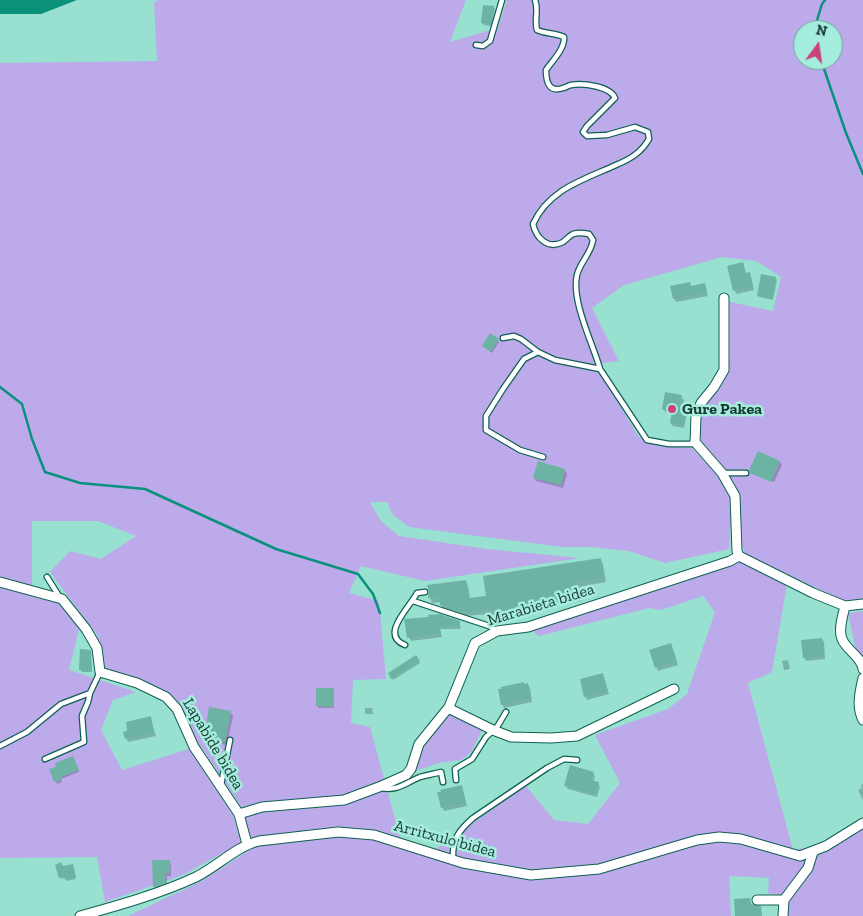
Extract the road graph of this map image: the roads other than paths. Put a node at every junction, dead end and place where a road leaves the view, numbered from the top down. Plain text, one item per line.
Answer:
1 (502, 0) edge
2 (536, 0) edge
3 (476, 45) dead end
4 (724, 298) dead end
5 (502, 338) dead end
6 (538, 352) junction
7 (600, 369) junction
8 (697, 444) junction
9 (543, 457) dead end
10 (722, 473) junction
11 (746, 473) dead end
12 (739, 556) junction
13 (47, 577) dead end
14 (0, 582) edge
15 (425, 592) dead end
16 (62, 599) junction
17 (413, 601) junction
18 (863, 604) edge
19 (845, 606) junction
20 (497, 631) junction
21 (405, 645) dead end
22 (863, 669) edge
23 (100, 672) junction
24 (863, 678) edge
25 (674, 690) dead end
26 (90, 693) junction
27 (449, 707) junction
28 (506, 712) dead end
29 (863, 720) edge
30 (493, 730) junction
31 (230, 740) dead end
32 (0, 746) edge
33 (45, 759) dead end
34 (577, 760) dead end
35 (456, 780) dead end
36 (444, 782) dead end
37 (220, 786) junction
38 (379, 787) junction
39 (239, 814) junction
40 (863, 823) edge
41 (247, 844) junction
42 (814, 852) junction
43 (453, 860) junction
44 (757, 900) dead end
45 (784, 900) junction
46 (80, 916) edge
47 (783, 916) edge

1 - 3 lane
2 - 7 lane
4 - 8 street
5 - 6 lane
6 - 7 lane
6 - 9 lane
7 - 8 lane
8 - 10 street
10 - 11 lane
10 - 12 street
12 - 19 street
12 - 20 street, Marabieta bidea
13 - 16 lane
14 - 16 street
15 - 17 lane
16 - 23 street
17 - 20 lane
17 - 21 lane
18 - 19 street
19 - 22 street
20 - 27 street, Marabieta bidea
23 - 26 lane
23 - 37 street, Lapabide bidea
24 - 29 street
25 - 30 street
26 - 32 lane
26 - 33 lane
27 - 30 street
27 - 38 street, Marabieta bidea
28 - 30 lane
30 - 35 lane
31 - 37 lane
34 - 43 lane
36 - 38 lane
37 - 39 street, Lapabide bidea
38 - 39 street, Marabieta bidea
39 - 41 street, Lapabide bidea
40 - 42 street, Arritxulo bidea
41 - 43 street, Arritxulo bidea
41 - 46 street, Arritxulo bidea
42 - 43 street, Arritxulo bidea
42 - 45 street
44 - 45 street
45 - 47 street

